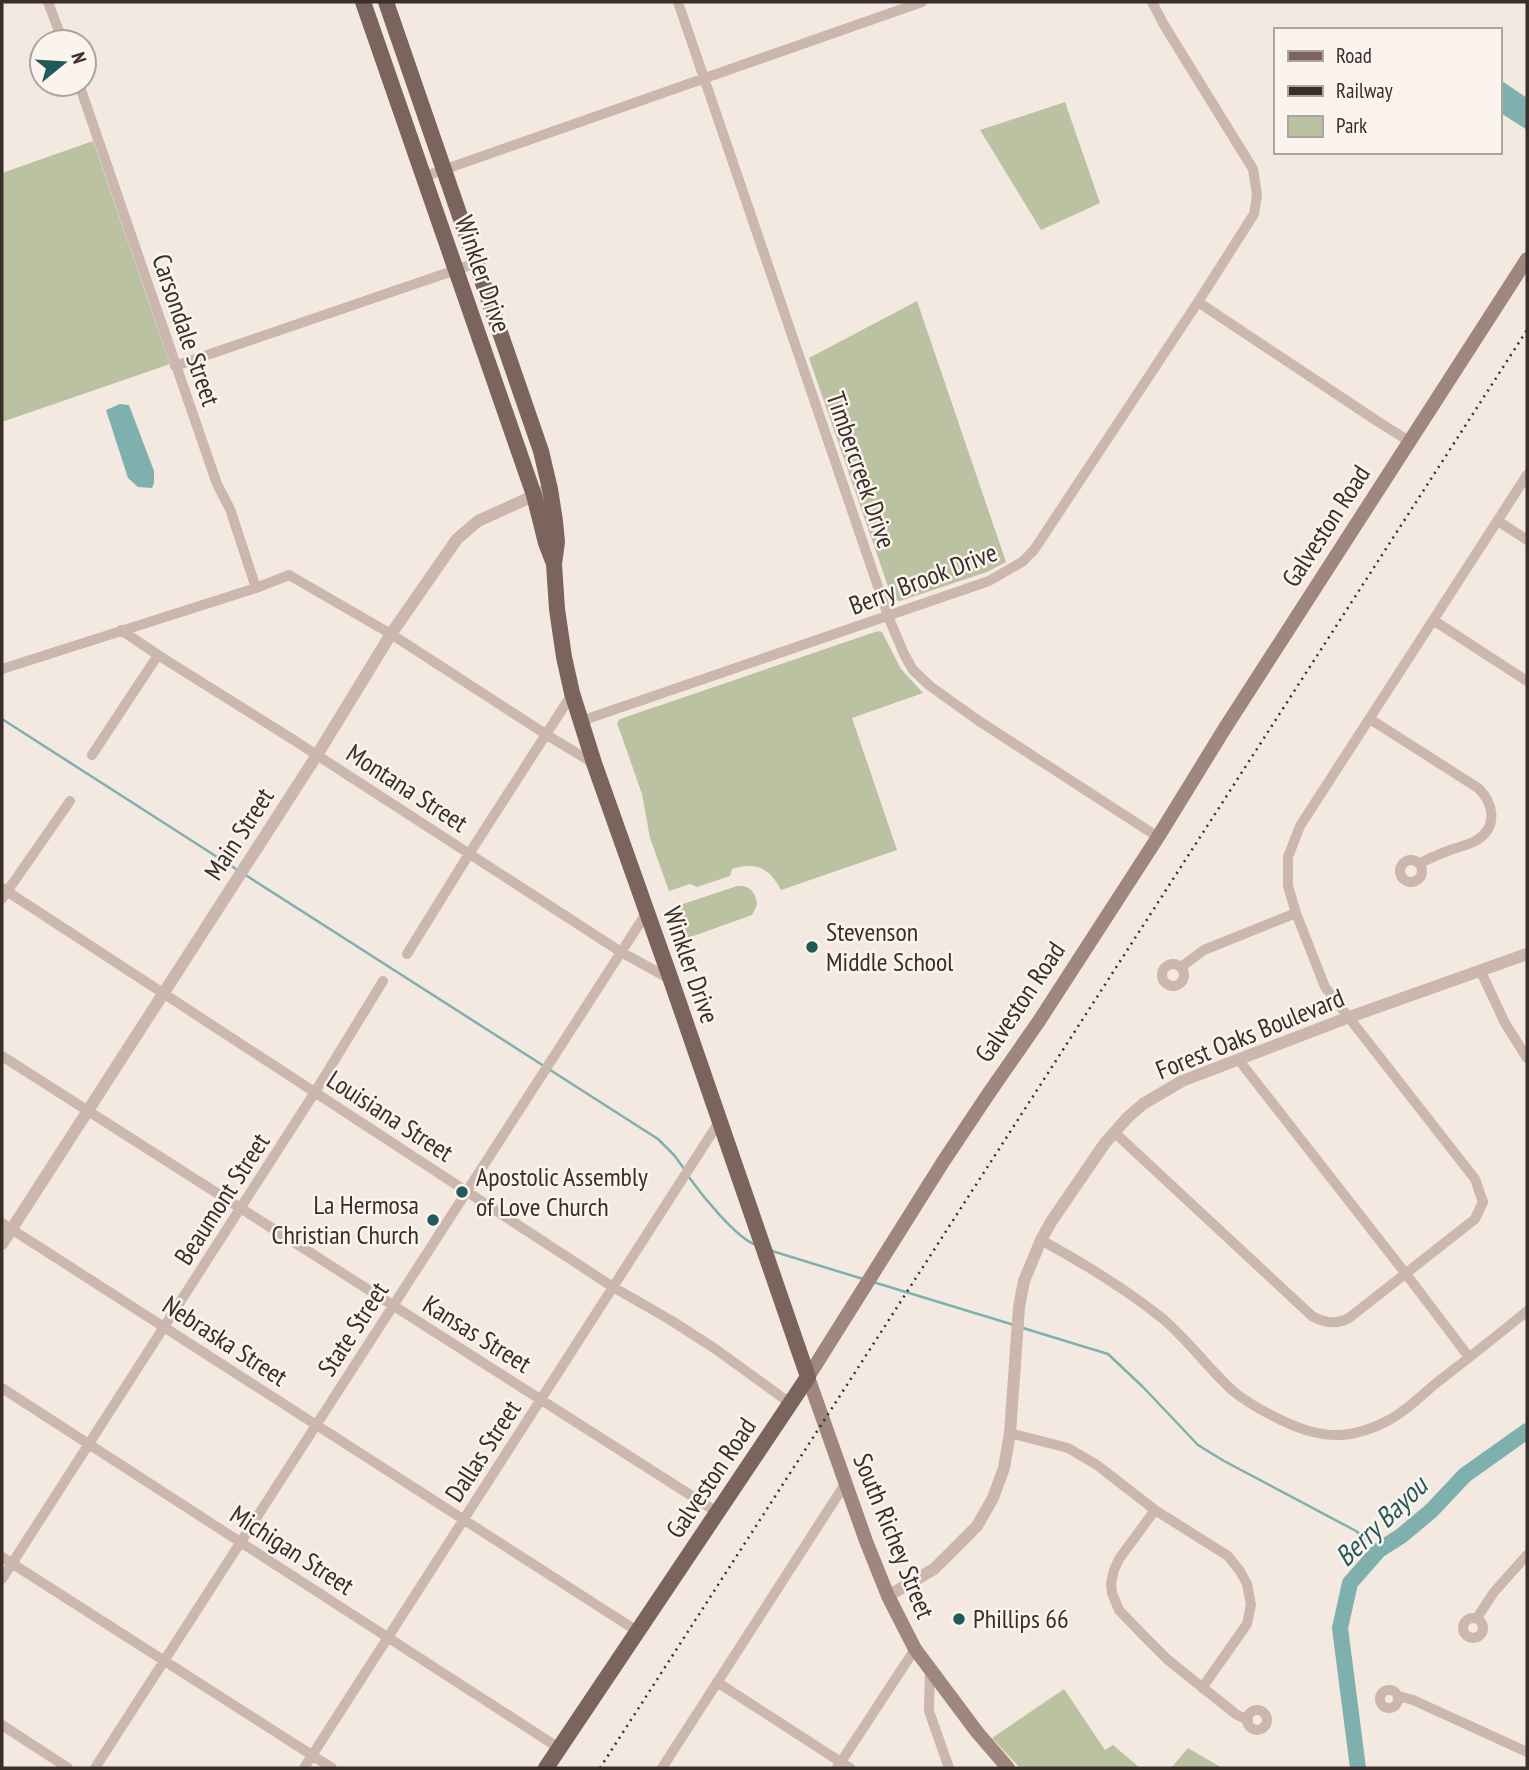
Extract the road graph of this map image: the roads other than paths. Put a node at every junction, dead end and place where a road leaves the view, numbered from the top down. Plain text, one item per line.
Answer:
1 (48, 2) edge
2 (363, 2) edge
3 (386, 2) edge
4 (678, 2) edge
5 (922, 2) edge
6 (1152, 2) edge
7 (58, 28) edge
8 (410, 71) junction
9 (703, 78) junction
10 (389, 79) junction
11 (84, 98) edge
12 (443, 169) junction
13 (423, 177) junction
14 (1527, 259) edge
15 (476, 263) junction
16 (456, 270) junction
17 (1198, 302) junction
18 (176, 366) junction
19 (1409, 441) junction
20 (1527, 475) edge
21 (551, 489) junction
22 (534, 495) junction
23 (1498, 521) junction
24 (1527, 540) edge
25 (554, 564) junction
26 (256, 588) junction
27 (888, 616) junction
28 (1433, 620) junction
29 (121, 630) junction
30 (391, 634) junction
31 (158, 655) junction
32 (2, 669) edge
33 (1527, 681) edge
34 (572, 693) junction
35 (1370, 719) junction
36 (581, 721) junction
37 (547, 735) junction
38 (92, 755) dead end
39 (317, 755) junction
40 (594, 763) junction
41 (70, 801) dead end
42 (1158, 836) junction
43 (469, 853) junction
44 (1420, 863) dead end
45 (4, 893) edge
46 (647, 912) junction
47 (1296, 913) junction
48 (621, 952) junction
49 (407, 954) dead end
50 (1527, 954) edge
51 (1181, 967) dead end
52 (1481, 972) junction
53 (671, 980) junction
54 (383, 981) dead end
55 (163, 993) junction
56 (1347, 1018) junction
57 (2, 1056) edge
58 (1527, 1058) edge
59 (1238, 1059) junction
60 (315, 1092) junction
61 (88, 1110) junction
62 (719, 1122) junction
63 (1114, 1132) junction
64 (467, 1191) junction
65 (241, 1208) junction
66 (7, 1226) edge
67 (1041, 1240) junction
68 (2, 1244) edge
69 (1406, 1274) junction
70 (613, 1287) junction
71 (393, 1305) junction
72 (1527, 1311) edge
73 (164, 1327) junction
74 (1469, 1357) junction
75 (808, 1377) junction
76 (2, 1388) edge
77 (541, 1399) junction
78 (790, 1403) junction
79 (316, 1425) junction
80 (1010, 1433) junction
81 (89, 1444) junction
82 (845, 1484) junction
83 (1155, 1510) junction
84 (717, 1512) junction
85 (464, 1520) junction
86 (241, 1542) junction
87 (1527, 1555) edge
88 (2, 1557) edge
89 (12, 1563) junction
90 (2, 1579) edge
91 (888, 1596) junction
92 (1477, 1618) dead end
93 (637, 1631) junction
94 (388, 1638) junction
95 (915, 1649) junction
96 (164, 1661) junction
97 (930, 1671) junction
98 (717, 1682) junction
99 (1202, 1688) junction
100 (1398, 1696) dead end
101 (1248, 1720) dead end
102 (2, 1725) edge
103 (559, 1748) junction
104 (1527, 1752) edge
105 (312, 1756) junction
106 (843, 1766) edge
107 (68, 1768) edge
108 (95, 1768) edge
109 (304, 1768) edge
110 (332, 1768) edge
111 (546, 1768) edge
112 (662, 1768) edge
113 (949, 1768) edge
114 (1008, 1768) edge

1 - 7 street
2 - 10 main road, Winkler Drive
3 - 8 main road, Winkler Drive
4 - 9 street, Timbercreek Drive
5 - 9 street
6 - 17 street, Berry Brook Drive
8 - 10 main road
8 - 12 main road, Winkler Drive
9 - 12 street
9 - 27 street, Timbercreek Drive
10 - 13 main road, Winkler Drive
11 - 18 street, Carsondale Street
12 - 13 street
12 - 15 main road, Winkler Drive
13 - 16 main road, Winkler Drive
14 - 19 main road, Galveston Road
15 - 16 street
15 - 21 main road, Winkler Drive
16 - 18 street
16 - 22 main road, Winkler Drive
17 - 19 street
17 - 27 street, Berry Brook Drive
18 - 26 street, Carsondale Street
19 - 42 main road, Galveston Road
20 - 23 street
21 - 22 street, Main Street
21 - 25 main road, Winkler Drive
22 - 25 main road, Winkler Drive
22 - 30 street, Main Street
23 - 24 street
23 - 28 street
25 - 34 main road, Winkler Drive
26 - 29 street
26 - 30 street
27 - 36 street, Berry Brook Drive
27 - 42 street, Timbercreek Drive
28 - 33 street
28 - 35 street
29 - 31 street, Montana Street
29 - 32 street
30 - 37 street
30 - 39 street, Main Street
31 - 38 street
31 - 39 street, Montana Street
34 - 36 main road, Winkler Drive
34 - 37 street
35 - 44 street
35 - 47 street
36 - 40 main road, Winkler Drive
37 - 40 street
37 - 43 street
39 - 43 street, Montana Street
39 - 55 street, Main Street
40 - 46 main road, Winkler Drive
41 - 45 street
42 - 75 main road, Galveston Road
43 - 48 street, Montana Street
43 - 49 street
45 - 55 street, Louisiana Street
46 - 48 street, State Street
46 - 53 main road, Winkler Drive
47 - 51 street
47 - 56 street
48 - 53 street, Montana Street
48 - 64 street, State Street
50 - 52 street, Forest Oaks Boulevard
52 - 56 street, Forest Oaks Boulevard
52 - 58 street
53 - 62 main road, Winkler Drive
54 - 60 street, Beaumont Street
55 - 60 street, Louisiana Street
55 - 61 street, Main Street
56 - 59 street, Forest Oaks Boulevard
56 - 69 street
57 - 61 street, Kansas Street
59 - 63 street, Forest Oaks Boulevard
59 - 69 street
60 - 64 street, Louisiana Street
60 - 65 street, Beaumont Street
61 - 65 street, Kansas Street
61 - 66 street, Main Street
62 - 70 street, Dallas Street
62 - 75 main road, Winkler Drive
63 - 67 street, Forest Oaks Boulevard
63 - 69 street
64 - 70 street, Louisiana Street
64 - 71 street, State Street
65 - 71 street, Kansas Street
65 - 73 street, Beaumont Street
66 - 68 street, Main Street
66 - 73 street, Nebraska Street
67 - 74 street
67 - 80 street, Forest Oaks Boulevard
69 - 74 street
70 - 77 street, Dallas Street
70 - 78 street, Louisiana Street
71 - 77 street, Kansas Street
71 - 79 street, State Street
72 - 74 street
73 - 79 street, Nebraska Street
73 - 81 street, Beaumont Street
75 - 78 main road, Galveston Road
75 - 82 main road, South Richey Street
76 - 81 street, Michigan Street
77 - 84 street, Kansas Street
77 - 85 street, Dallas Street
78 - 84 main road, Galveston Road
79 - 85 street, Nebraska Street
79 - 86 street, State Street
80 - 83 street
80 - 91 street, Forest Oaks Boulevard
81 - 86 street, Michigan Street
81 - 89 street, Beaumont Street
82 - 91 main road, South Richey Street
82 - 98 street
83 - 99 street
83 - 99 street
84 - 93 main road, Galveston Road
85 - 93 street, Nebraska Street
85 - 94 street, Dallas Street
86 - 94 street, Michigan Street
86 - 96 street, State Street
87 - 92 street
88 - 89 street
89 - 90 street, Beaumont Street
89 - 96 street
91 - 95 main road, South Richey Street
93 - 103 main road, Galveston Road
94 - 103 street, Michigan Street
94 - 105 street, Dallas Street
95 - 97 main road, South Richey Street
95 - 106 street
96 - 105 street
96 - 108 street, State Street
97 - 113 street
97 - 114 main road, South Richey Street
98 - 106 street
98 - 112 street
99 - 101 street
100 - 104 street
102 - 107 street
103 - 111 main road, Galveston Road
105 - 109 street, Dallas Street
105 - 110 street

